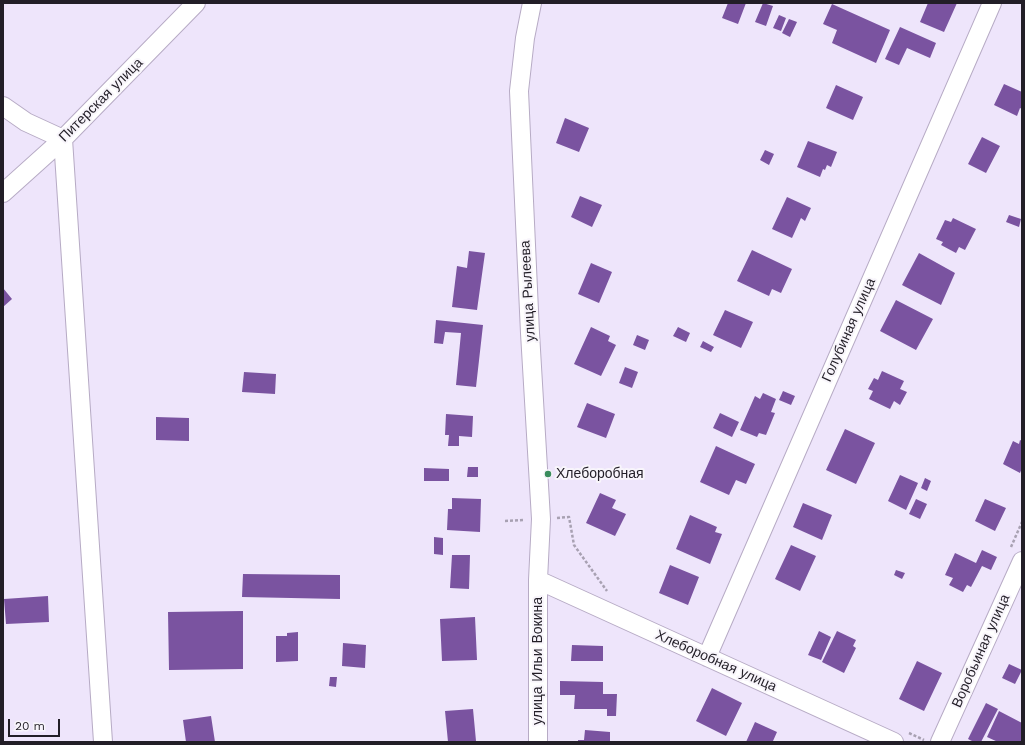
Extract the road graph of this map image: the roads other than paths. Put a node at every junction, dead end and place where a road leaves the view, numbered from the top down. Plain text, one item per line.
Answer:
1 (196, 3) edge
2 (532, 3) edge
3 (992, 3) edge
4 (3, 106) edge
5 (63, 139) junction
6 (3, 193) edge
7 (1022, 561) edge
8 (538, 580) junction
9 (707, 657) junction
10 (103, 742) edge
11 (538, 742) edge
12 (894, 742) edge
13 (940, 742) edge

1 - 5 street, Питерская улица
2 - 8 street, улица Рылеева
3 - 9 street, Голубиная улица
4 - 5 street
5 - 6 street, Питерская улица
5 - 10 street
7 - 13 street, Воробьиная улица
8 - 9 street, Хлеборобная улица
8 - 11 street, улица Ильи Вокина
9 - 12 street, Хлеборобная улица

